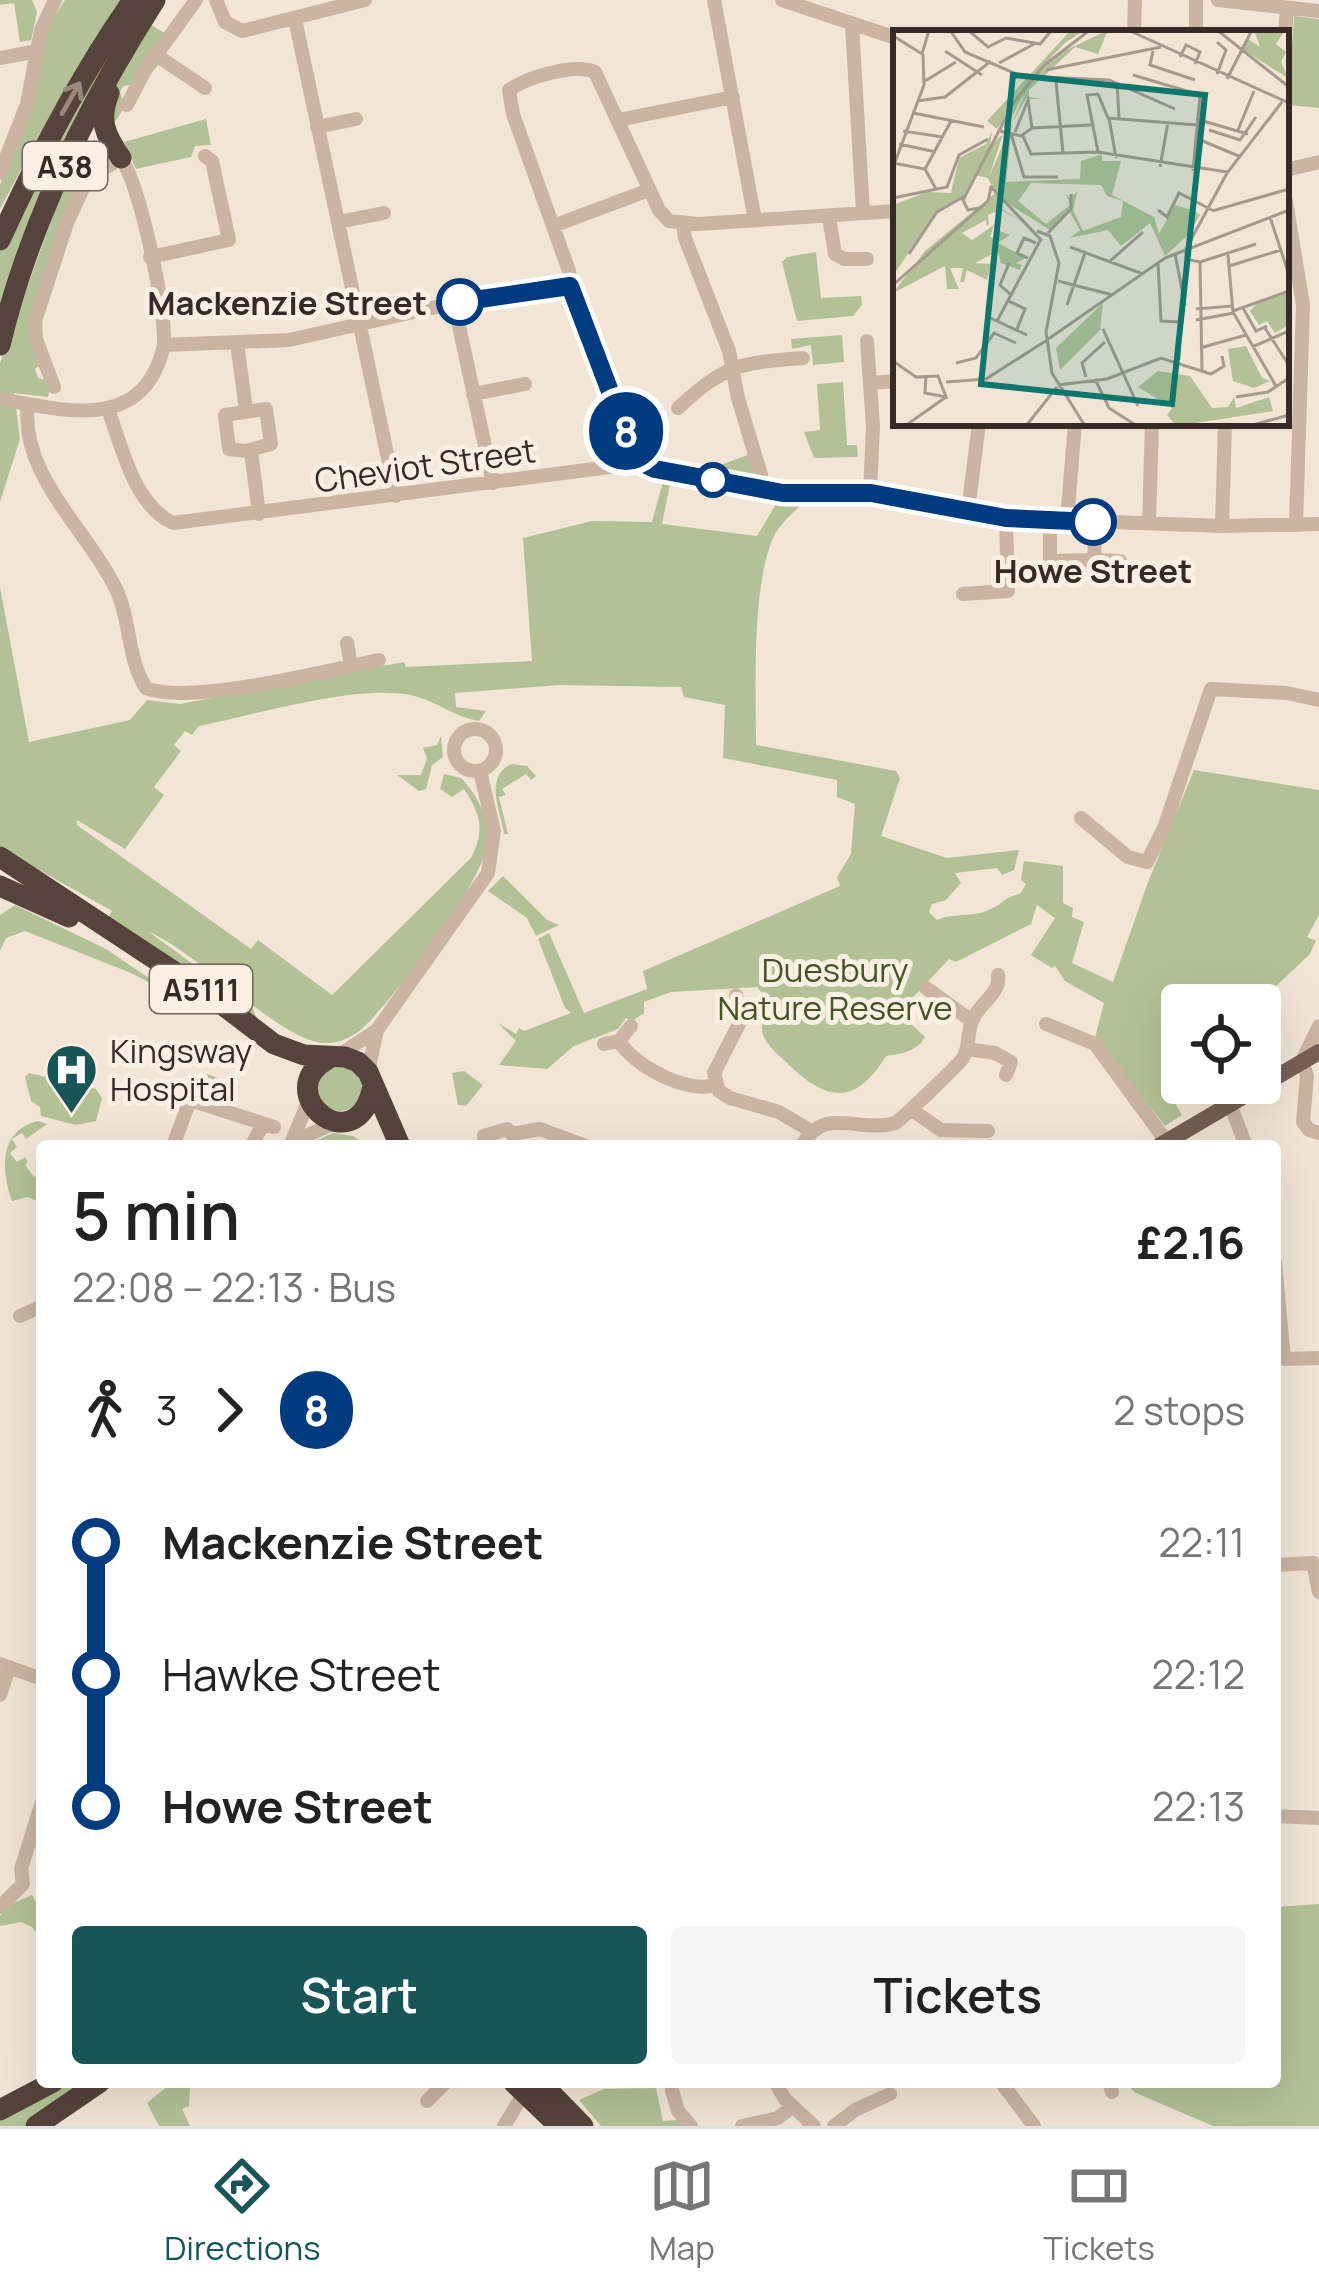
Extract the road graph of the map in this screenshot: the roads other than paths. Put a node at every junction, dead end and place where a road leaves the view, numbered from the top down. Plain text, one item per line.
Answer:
1 (133, 0) edge
2 (156, 0) edge
3 (196, 0) edge
4 (216, 0) edge
5 (365, 0) edge
6 (714, 0) edge
7 (782, 0) edge
8 (1135, 0) edge
9 (1218, 0) edge
10 (53, 1) edge
11 (1237, 2) edge
12 (803, 3) edge
13 (1287, 8) junction
14 (1319, 11) edge
15 (295, 20) junction
16 (852, 24) junction
17 (1134, 30) edge
18 (1285, 30) edge
19 (893, 37) edge
20 (37, 51) junction
21 (156, 55) junction
22 (0, 58) edge
23 (205, 88) dead end
24 (128, 96) dead end
25 (733, 97) junction
26 (356, 119) dead end
27 (618, 120) junction
28 (317, 127) junction
29 (205, 156) dead end
30 (1319, 162) edge
31 (112, 164) junction
32 (1289, 169) edge
33 (0, 173) edge
34 (650, 190) junction
35 (17, 198) junction
36 (893, 211) edge
37 (384, 213) dead end
38 (863, 213) junction
39 (830, 217) junction
40 (42, 219) junction
41 (755, 220) junction
42 (338, 223) junction
43 (683, 224) junction
44 (0, 226) edge
45 (553, 226) junction
46 (1289, 239) edge
47 (0, 240) edge
48 (150, 257) junction
49 (867, 259) dead end
50 (1293, 285) edge
51 (570, 286) junction
52 (454, 303) junction
53 (1311, 307) edge
54 (358, 323) junction
55 (867, 341) dead end
56 (237, 343) junction
57 (0, 345) edge
58 (164, 345) junction
59 (803, 358) dead end
60 (733, 367) junction
61 (893, 381) edge
62 (870, 383) junction
63 (525, 384) dead end
64 (54, 386) dead end
65 (473, 394) junction
66 (0, 399) edge
67 (28, 404) junction
68 (678, 408) dead end
69 (108, 409) junction
70 (246, 410) junction
71 (979, 426) edge
72 (1076, 426) edge
73 (1152, 426) edge
74 (1225, 426) edge
75 (251, 451) junction
76 (636, 460) junction
77 (493, 483) junction
78 (760, 490) junction
79 (871, 493) junction
80 (396, 496) junction
81 (968, 511) junction
82 (259, 514) junction
83 (1006, 518) junction
84 (1050, 520) junction
85 (1067, 521) junction
86 (1149, 524) junction
87 (1319, 524) edge
88 (1296, 525) junction
89 (1222, 526) junction
90 (1095, 540) dead end
91 (1094, 560) junction
92 (1051, 561) junction
93 (1120, 561) dead end
94 (1050, 578) dead end
95 (962, 594) dead end
96 (347, 643) dead end
97 (379, 660) dead end
98 (351, 665) junction
99 (1319, 700) edge
100 (480, 771) dead end
101 (1081, 818) dead end
102 (0, 856) edge
103 (0, 886) edge
104 (125, 938) junction
105 (998, 974) dead end
106 (926, 988) dead end
107 (736, 995) dead end
108 (972, 1021) junction
109 (1046, 1024) dead end
110 (632, 1026) dead end
111 (1319, 1026) edge
112 (377, 1030) junction
113 (274, 1044) junction
114 (967, 1049) junction
115 (334, 1057) junction
116 (1311, 1057) edge
117 (1013, 1067) dead end
118 (1281, 1074) edge
119 (370, 1079) junction
120 (716, 1084) junction
121 (309, 1096) junction
122 (1230, 1104) joint
123 (911, 1110) junction
124 (343, 1122) junction
125 (988, 1130) dead end
126 (811, 1131) junction
127 (1319, 1133) edge
128 (175, 1140) edge
129 (256, 1140) edge
130 (292, 1140) edge
131 (300, 1140) edge
132 (387, 1140) edge
133 (397, 1140) edge
134 (484, 1140) edge
135 (512, 1140) edge
136 (570, 1140) edge
137 (806, 1140) edge
138 (1159, 1140) edge
139 (1169, 1140) edge
140 (1244, 1140) edge
141 (36, 1309) edge
142 (20, 1316) dead end
143 (1281, 1327) edge
144 (1319, 1358) edge
145 (1281, 1565) edge
146 (1319, 1592) edge
147 (4, 1666) edge
148 (36, 1677) edge
149 (0, 1695) edge
150 (1281, 1816) edge
151 (1319, 1818) edge
152 (36, 1821) edge
153 (23, 1884) junction
154 (36, 1888) edge
155 (0, 1906) edge
156 (42, 2088) edge
157 (91, 2088) edge
158 (440, 2088) edge
159 (525, 2088) edge
160 (529, 2088) edge
161 (531, 2088) edge
162 (779, 2088) edge
163 (1006, 2088) edge
164 (672, 2090) dead end
165 (890, 2094) dead end
166 (428, 2101) dead end
167 (792, 2107) junction
168 (0, 2110) edge
169 (552, 2119) edge
170 (752, 2125) edge
171 (36, 2126) edge
172 (504, 2126) edge
173 (583, 2126) edge
174 (691, 2126) edge
175 (742, 2126) edge
176 (814, 2126) edge
177 (834, 2126) edge
178 (1034, 2126) edge

35 -> 1 highway, A38
2 - 31 highway
2 - 40 highway, A38
3 - 21 street
4 - 15 street
5 - 15 street
6 - 25 street
7 - 12 street
8 - 17 street
9 - 11 street
10 - 20 street
11 - 13 street
12 - 16 street
13 - 14 street
13 - 18 street
15 - 28 street
16 - 19 street
16 - 38 street
20 - 22 street
20 - 33 street
21 - 23 street
21 - 24 street
25 - 27 street
25 - 41 street
26 - 28 street
27 - 34 street
27 - 45 street
28 - 42 street
29 - 48 street
30 - 32 street
31 - 40 highway
31 - 48 street
31 - 64 street
34 - 43 street
34 - 45 street
35 - 44 highway
35 - 47 highway, A38
36 - 38 street
37 - 42 street
38 - 39 street
39 - 41 street
39 - 49 street
40 - 57 highway, A38
41 - 43 street
42 - 54 street
43 - 60 street
45 - 51 street
46 - 50 street
48 - 58 street
50 - 53 street
51 - 52 street
51 - 76 street
52 - 54 street
52 - 65 street
53 - 88 street
54 - 56 street
54 - 80 street
55 - 62 street
56 - 58 street
56 - 70 street
58 - 69 street
59 - 60 street
60 - 68 street
60 - 78 street
61 - 62 street
62 - 79 street
63 - 65 street
65 - 77 street
66 - 67 street
67 - 69 street
67 - 98 street
69 - 82 street, Cheviot Street
70 - 75 street
70 - 75 street
71 - 81 street
72 - 85 street
73 - 86 street
74 - 89 street
75 - 82 street
76 - 77 street, Cheviot Street
76 - 78 street, Cheviot Street
77 - 80 street, Cheviot Street
78 - 79 street, Cheviot Street
79 - 81 street, Cheviot Street
80 - 82 street, Cheviot Street
81 - 83 street, Cheviot Street
83 - 84 street, Cheviot Street
83 - 95 street
84 - 85 street, Cheviot Street
84 - 92 street
85 - 86 street, Cheviot Street
86 - 89 street, Cheviot Street
87 - 88 street, Cheviot Street
88 - 89 street, Cheviot Street
90 - 91 street
91 - 92 street
91 - 93 street
92 - 94 street
96 - 98 street
97 - 98 street
99 - 101 street
100 - 112 street
102 - 104 highway, A5111
103 - 104 highway, A5111
104 - 113 highway, A5111
105 - 108 street
106 - 108 street
107 - 120 street
108 - 114 street
109 - 138 street
110 - 120 street
111 - 116 street
112 - 115 street
112 - 119 street
113 - 115 highway, A5111
113 - 121 highway, A5111
114 - 117 street
114 - 123 street
115 - 119 highway, A5111
115 - 121 highway
116 - 118 main road
116 - 127 street
119 - 124 highway
119 - 133 highway, A5111
120 - 126 street
121 - 124 highway, A5111
121 - 130 street
122 - 139 main road
122 - 140 street
123 - 125 street
123 - 126 street
124 - 131 street
124 - 132 highway, A5111
126 - 137 street
128 - 129 street
134 - 135 street
135 - 136 street
141 - 142 street
143 - 144 street
145 - 146 street
147 - 148 street
147 - 149 street
150 - 151 street
152 - 153 street
153 - 154 street
153 - 155 street
156 - 168 highway
157 - 171 highway
158 - 166 street
159 - 172 street
160 - 169 highway
161 - 173 highway
162 - 167 street
163 - 178 street
164 - 174 street
165 - 177 street
167 - 170 street
167 - 176 street
170 - 175 street

